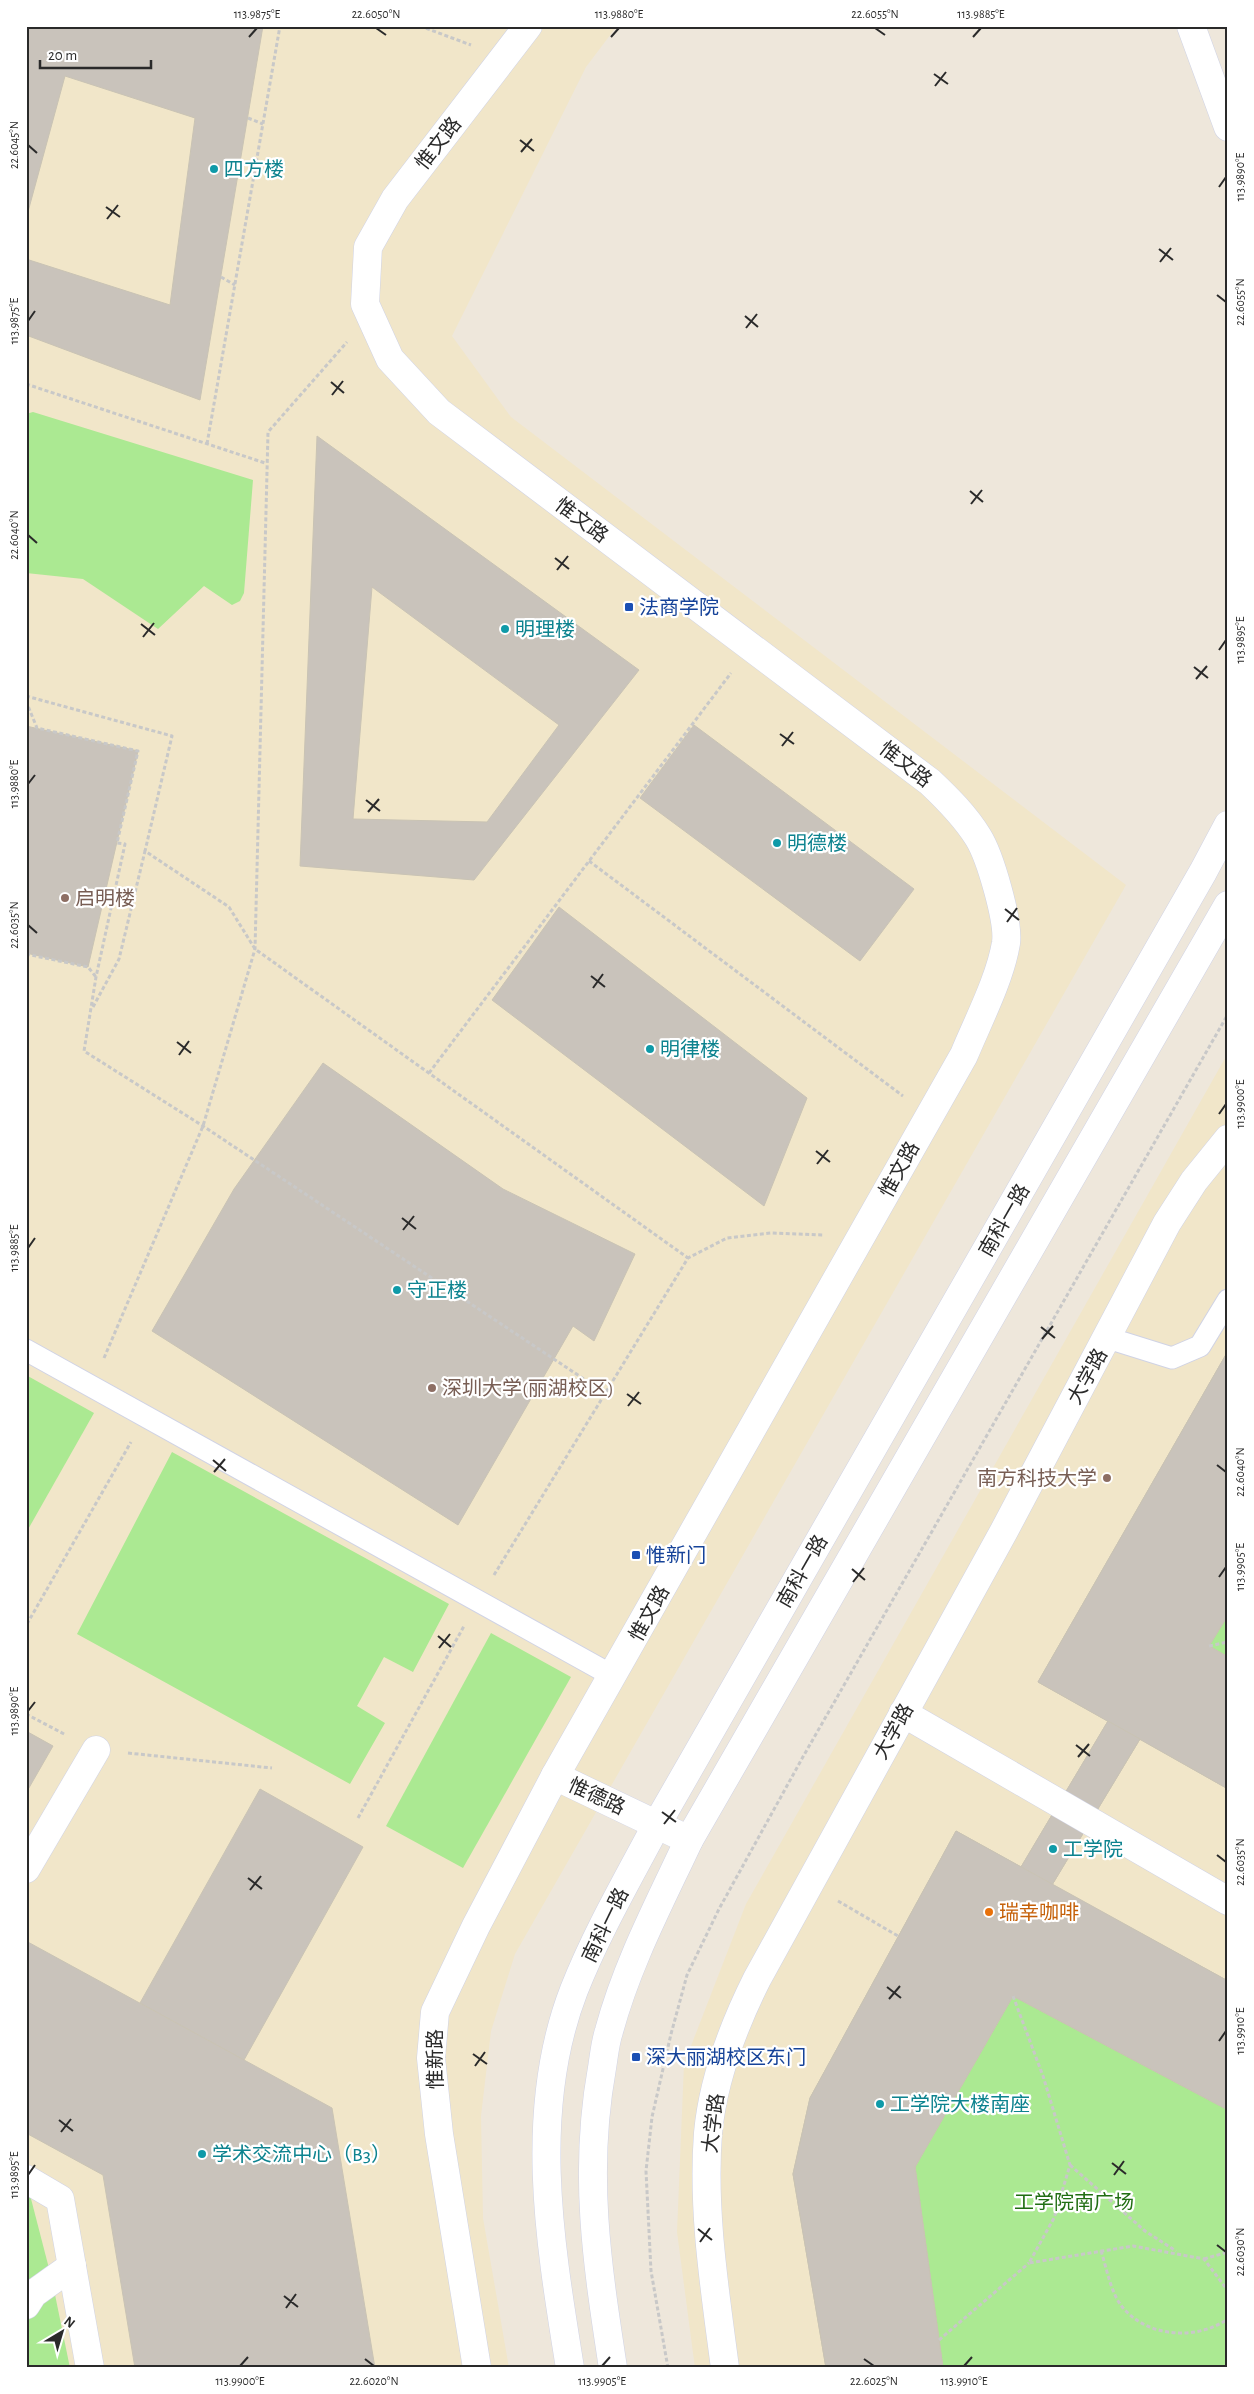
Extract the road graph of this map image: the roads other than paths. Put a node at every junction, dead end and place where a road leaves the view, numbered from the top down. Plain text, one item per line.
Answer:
1 (528, 26) edge
2 (1191, 26) edge
3 (1228, 127) edge
4 (1228, 825) edge
5 (1228, 905) edge
6 (1228, 1139) edge
7 (1228, 1300) edge
8 (1108, 1338) junction
9 (26, 1350) edge
10 (613, 1676) junction
11 (904, 1713) junction
12 (96, 1750) road end
13 (555, 1776) junction
14 (657, 1824) junction
15 (689, 1840) junction
16 (26, 1869) edge
17 (1228, 1900) edge
18 (26, 2179) edge
19 (72, 2266) junction
20 (26, 2305) edge
21 (90, 2368) edge
22 (477, 2368) edge
23 (570, 2368) edge
24 (614, 2368) edge
25 (725, 2368) edge

1 - 10 street, 惟文路
2 - 3 street
4 - 14 street, 南科一路
5 - 15 street, 南科一路
6 - 8 street, 大学路
7 - 8 lane
8 - 11 street, 大学路
9 - 10 lane
10 - 13 street, 惟德路
11 - 17 street
11 - 25 street, 大学路
12 - 16 street
13 - 14 street, 惟德路
13 - 22 street, 惟新路
14 - 15 street, 惟德路
14 - 23 street, 南科一路
15 - 24 street, 南科一路
18 - 19 street
19 - 20 street
19 - 21 street

